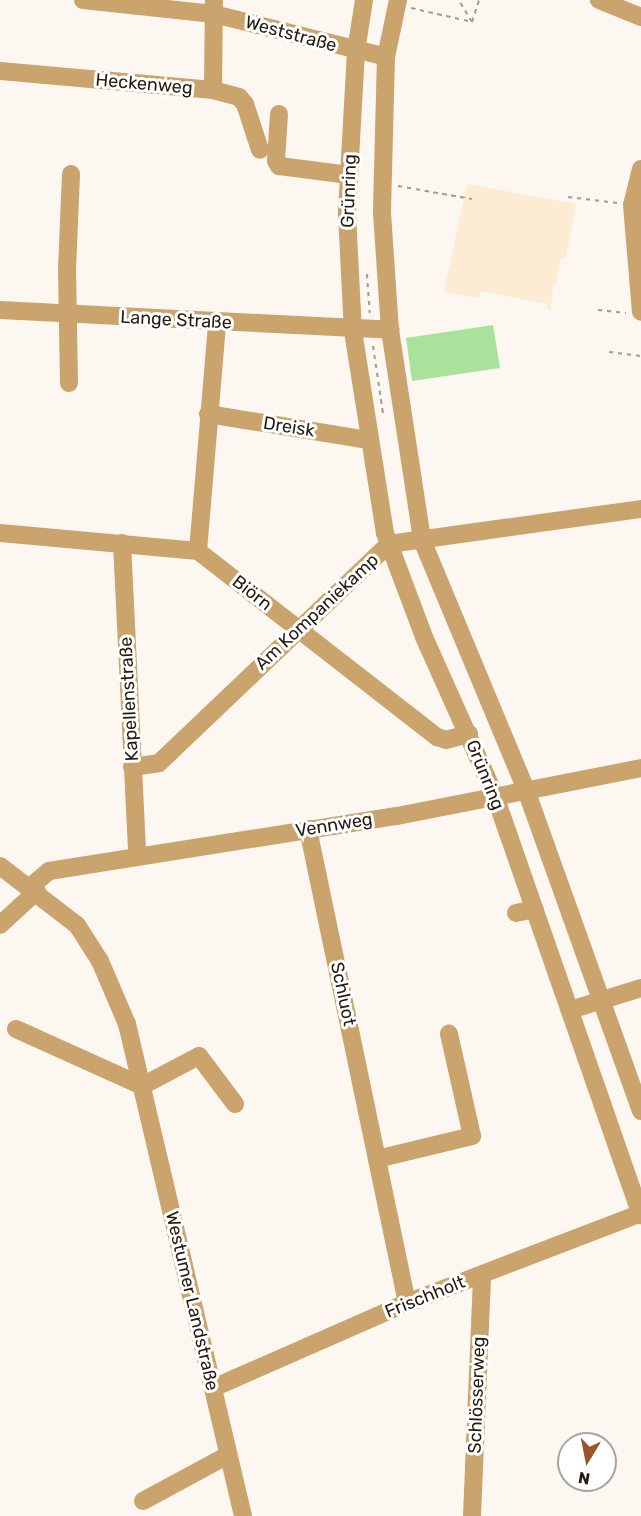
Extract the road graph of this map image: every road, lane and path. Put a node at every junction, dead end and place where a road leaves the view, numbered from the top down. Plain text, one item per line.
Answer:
1 (83, 0) edge
2 (364, 0) edge
3 (459, 0) edge
4 (479, 0) edge
5 (599, 0) edge
6 (397, 3) edge
7 (214, 7) edge
8 (641, 17) edge
9 (472, 22) junction
10 (356, 51) junction
11 (386, 57) junction
12 (0, 70) edge
13 (213, 90) junction
14 (279, 114) dead end
15 (260, 150) dead end
16 (641, 169) edge
17 (71, 174) dead end
18 (349, 175) junction
19 (383, 184) junction
20 (568, 197) dead end
21 (472, 199) dead end
22 (632, 205) junction
23 (638, 308) edge
24 (0, 310) edge
25 (598, 310) dead end
26 (69, 314) junction
27 (217, 322) junction
28 (390, 330) junction
29 (353, 331) junction
30 (609, 352) dead end
31 (641, 356) edge
32 (69, 383) dead end
33 (208, 414) junction
34 (369, 440) junction
35 (641, 509) edge
36 (0, 533) edge
37 (422, 540) junction
38 (122, 543) junction
39 (389, 544) junction
40 (198, 551) junction
41 (298, 629) junction
42 (469, 734) junction
43 (132, 767) junction
44 (641, 768) edge
45 (526, 790) junction
46 (495, 796) junction
47 (308, 829) junction
48 (137, 855) junction
49 (0, 866) edge
50 (33, 889) junction
51 (535, 909) junction
52 (516, 913) dead end
53 (0, 926) edge
54 (641, 988) edge
55 (601, 999) junction
56 (570, 1010) junction
57 (16, 1029) dead end
58 (449, 1034) dead end
59 (142, 1086) junction
60 (235, 1104) dead end
61 (641, 1111) edge
62 (377, 1159) junction
63 (641, 1214) edge
64 (482, 1274) junction
65 (407, 1303) junction
66 (213, 1388) junction
67 (228, 1455) junction
68 (143, 1501) dead end
69 (243, 1516) edge
70 (472, 1516) edge

1 - 7 street, Weststraße
2 - 10 street, Grünring
3 - 9 path
4 - 9 path
5 - 8 street
6 - 9 path
6 - 11 street, Grünring
7 - 10 street, Weststraße
7 - 13 street, Heckenweg
10 - 11 street
10 - 18 street, Grünring
11 - 19 street, Grünring
12 - 13 street, Heckenweg
13 - 15 street
14 - 18 street
16 - 22 street
17 - 26 street
18 - 29 street, Grünring
19 - 21 path
19 - 28 street, Grünring
20 - 22 path
22 - 23 street
23 - 25 path
24 - 26 street, Lange Straße
26 - 27 street, Lange Straße
26 - 32 street
27 - 29 street, Lange Straße
27 - 33 street
28 - 29 street
28 - 37 street, Grünring
29 - 34 street, Grünring
30 - 31 path
33 - 34 street, Dreisk
33 - 40 street
34 - 39 street, Grünring
35 - 37 street, Am Kompaniekamp
36 - 38 street
37 - 39 street, Am Kompaniekamp
37 - 45 street, Grünring
38 - 40 street
38 - 43 street, Kapellenstraße
39 - 41 street, Am Kompaniekamp
39 - 42 street, Grünring
40 - 41 street, Biörn
41 - 42 street, Biörn
41 - 43 street, Am Kompaniekamp
42 - 46 street, Grünring
43 - 48 street, Kapellenstraße
44 - 45 street, Vennweg
45 - 46 street, Vennweg
45 - 55 street, Grünring
46 - 47 street, Vennweg
46 - 51 street, Grünring
47 - 48 street, Vennweg
47 - 62 street, Schluot
48 - 50 street, Vennweg
49 - 50 street, Westumer Landstraße
50 - 53 street
50 - 59 street, Westumer Landstraße
51 - 52 street
51 - 56 street, Grünring
54 - 55 street
55 - 56 street
55 - 61 street, Grünring
56 - 63 street, Grünring
57 - 59 street
58 - 62 street
59 - 60 street
59 - 66 street, Westumer Landstraße
62 - 65 street, Schluot
63 - 64 street, Frischholt
64 - 65 street, Frischholt
64 - 70 street, Schlösserweg
65 - 66 street, Frischholt
66 - 67 street, Westumer Landstraße
67 - 68 street
67 - 69 street, Westumer Landstraße

